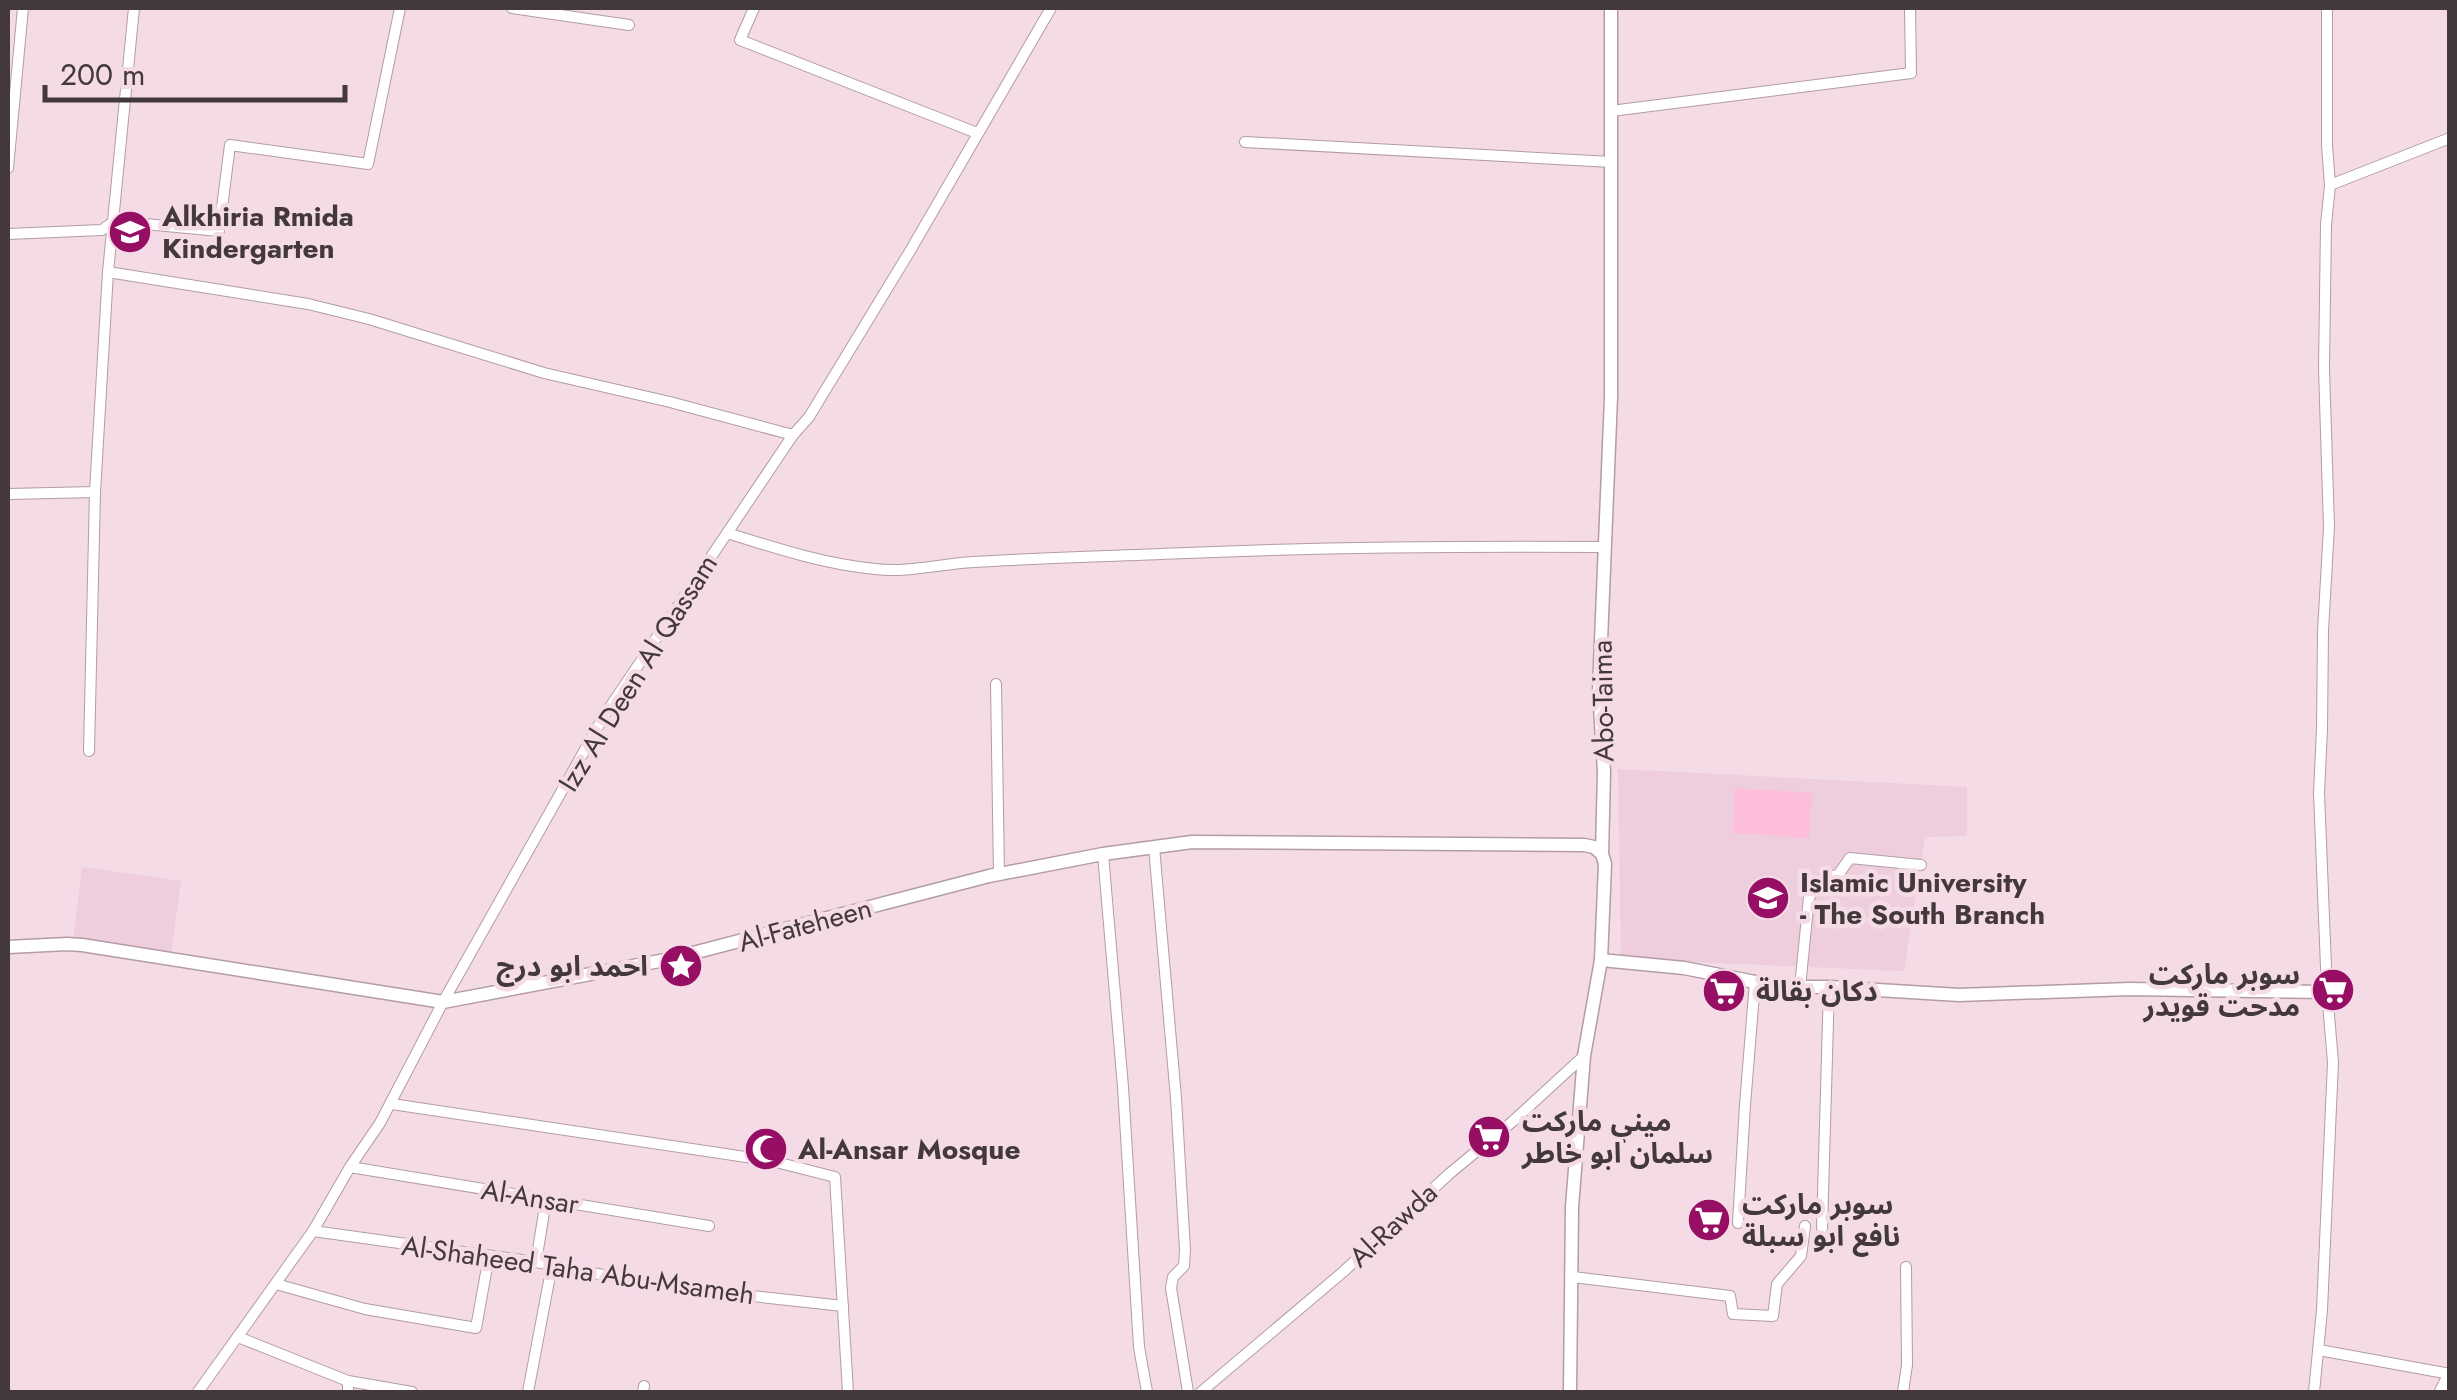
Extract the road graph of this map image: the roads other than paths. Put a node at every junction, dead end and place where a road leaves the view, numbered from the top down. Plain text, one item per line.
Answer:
1 (23, 8) edge
2 (134, 8) edge
3 (400, 8) edge
4 (512, 8) edge
5 (754, 8) edge
6 (1051, 8) edge
7 (1610, 8) edge
8 (1910, 8) edge
9 (2327, 8) edge
10 (548, 10) edge
11 (630, 25) dead end
12 (1611, 111) junction
13 (977, 132) junction
14 (2450, 138) edge
15 (1244, 142) dead end
16 (1611, 162) junction
17 (8, 168) edge
18 (2330, 185) junction
19 (114, 221) junction
20 (8, 234) edge
21 (108, 272) junction
22 (793, 435) junction
23 (95, 492) junction
24 (8, 494) edge
25 (727, 534) junction
26 (1605, 546) junction
27 (996, 684) dead end
28 (89, 751) dead end
29 (1154, 848) junction
30 (1103, 854) junction
31 (1602, 854) junction
32 (1921, 865) dead end
33 (999, 874) junction
34 (8, 947) edge
35 (1601, 960) junction
36 (1755, 982) junction
37 (1800, 987) junction
38 (1829, 987) junction
39 (2327, 992) junction
40 (444, 1002) junction
41 (1584, 1056) junction
42 (392, 1104) junction
43 (350, 1167) junction
44 (546, 1200) junction
45 (1738, 1223) dead end
46 (710, 1226) dead end
47 (1805, 1226) dead end
48 (1822, 1228) dead end
49 (313, 1232) junction
50 (489, 1256) junction
51 (536, 1262) junction
52 (552, 1265) junction
53 (1906, 1267) dead end
54 (1573, 1277) junction
55 (276, 1284) junction
56 (843, 1306) junction
57 (238, 1338) junction
58 (2318, 1350) junction
59 (2450, 1377) edge
60 (348, 1387) edge
61 (198, 1392) edge
62 (412, 1392) edge
63 (528, 1392) edge
64 (848, 1392) edge
65 (1147, 1392) edge
66 (1188, 1392) edge
67 (1201, 1392) edge
68 (1570, 1392) edge
69 (1902, 1392) edge
70 (2314, 1392) edge
71 (2444, 1392) edge

1 - 17 street
2 - 19 street
3 - 19 street
4 - 10 street
5 - 13 street
6 - 13 street, Izz Al Deen Al Qassam
7 - 12 street, Abo-Taima
8 - 12 street
9 - 18 street
10 - 11 street
12 - 16 street, Abo-Taima
13 - 22 street, Izz Al Deen Al Qassam
14 - 18 street
15 - 16 street
16 - 26 street, Abo-Taima
18 - 39 street
19 - 20 street
19 - 21 street
21 - 22 street
21 - 23 street
22 - 25 street, Izz Al Deen Al Qassam
23 - 24 street
23 - 28 street
25 - 26 street
25 - 40 street, Izz Al Deen Al Qassam
26 - 31 street, Abo-Taima
27 - 33 street
29 - 30 street, Al-Fateheen
29 - 31 street, Al-Fateheen
29 - 66 street
30 - 33 street, Al-Fateheen
30 - 65 street
31 - 35 street, Abo-Taima
32 - 37 street
33 - 40 street, Al-Fateheen
34 - 40 street, Al-Fateheen
35 - 36 street
35 - 41 street, Abo-Taima
36 - 37 street
36 - 45 street
37 - 38 street
38 - 39 street
38 - 48 street
39 - 58 street
40 - 42 street, Izz Al Deen Al Qassam
41 - 54 street, Abo-Taima
41 - 67 street, Al-Rawda
42 - 43 street, Izz Al Deen Al Qassam
42 - 56 street
43 - 44 street, Al-Ansar
43 - 49 street, Izz Al Deen Al Qassam
44 - 46 street, Al-Ansar
44 - 51 street
47 - 54 street
49 - 50 street, Al-Shaheed Taha Abu-Msameh
49 - 55 street, Izz Al Deen Al Qassam
50 - 51 street, Al-Shaheed Taha Abu-Msameh
50 - 55 street
51 - 52 street, Al-Shaheed Taha Abu-Msameh
52 - 56 street, Al-Shaheed Taha Abu-Msameh
52 - 63 street
53 - 69 street
54 - 68 street, Abo-Taima
55 - 57 street, Izz Al Deen Al Qassam
56 - 64 street
57 - 60 street
57 - 61 street, Izz Al Deen Al Qassam
58 - 59 street
58 - 70 street
59 - 71 highway
60 - 62 street

